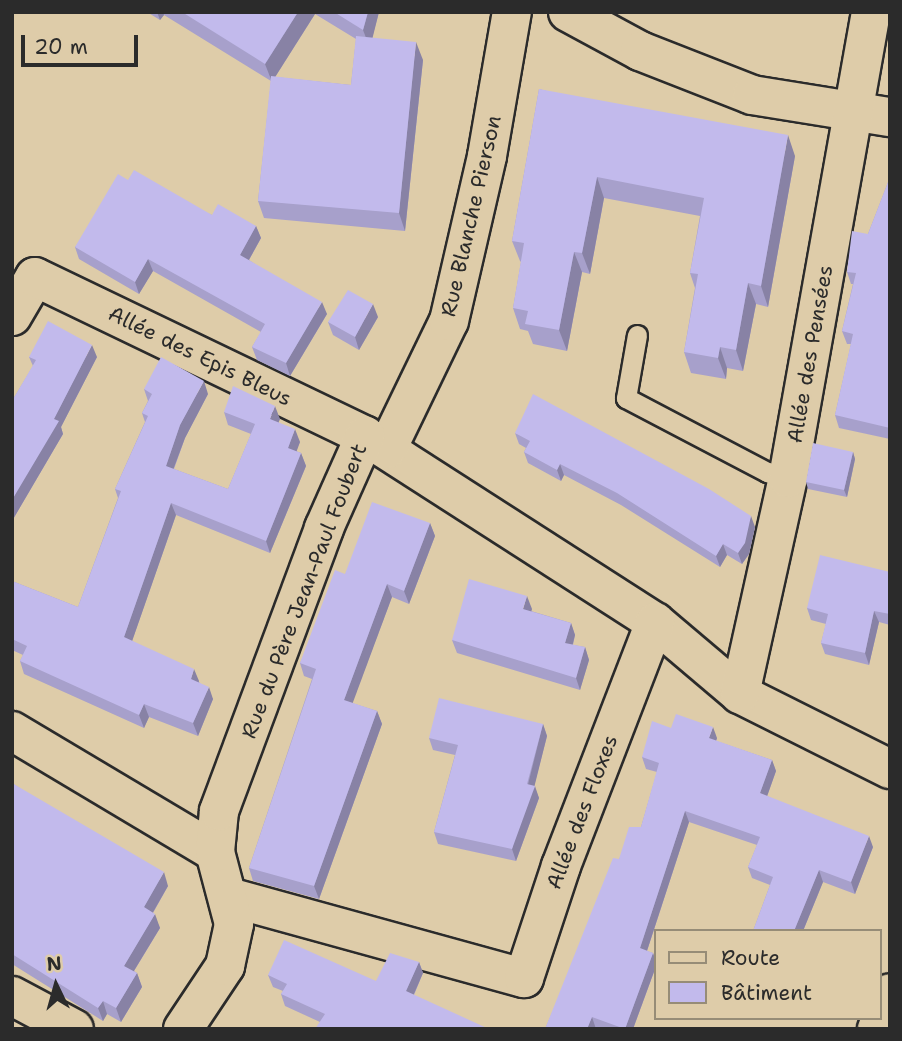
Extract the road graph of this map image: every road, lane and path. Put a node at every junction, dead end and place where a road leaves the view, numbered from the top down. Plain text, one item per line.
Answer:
1 (512, 12) edge
2 (568, 12) edge
3 (871, 12) edge
4 (872, 113) edge
5 (12, 316) edge
6 (636, 335) dead end
7 (376, 442) junction
8 (788, 478) junction
9 (655, 622) junction
10 (740, 694) junction
11 (12, 731) edge
12 (890, 769) edge
13 (215, 852) junction
14 (229, 897) junction
15 (890, 993) edge
16 (12, 996) edge
17 (881, 1018) edge
18 (74, 1029) edge
19 (183, 1029) edge

1 - 7 street, Rue Blanche Pierson
2 - 4 street
3 - 4 street, Allée des Pensées
4 - 8 street, Allée des Pensées
5 - 7 street, Allée des Epis Bleus
6 - 8 lane
7 - 9 street, Rue du Père Jean-Paul Foubert
7 - 13 street, Rue du Père Jean-Paul Foubert
8 - 10 street, Allée des Pensées
9 - 10 street
9 - 14 street, Allée des Floxes
10 - 12 street
11 - 13 street
13 - 14 street, Rue du Père Jean-Paul Foubert
14 - 19 street, Rue du Père Jean-Paul Foubert
15 - 17 street
16 - 18 street

